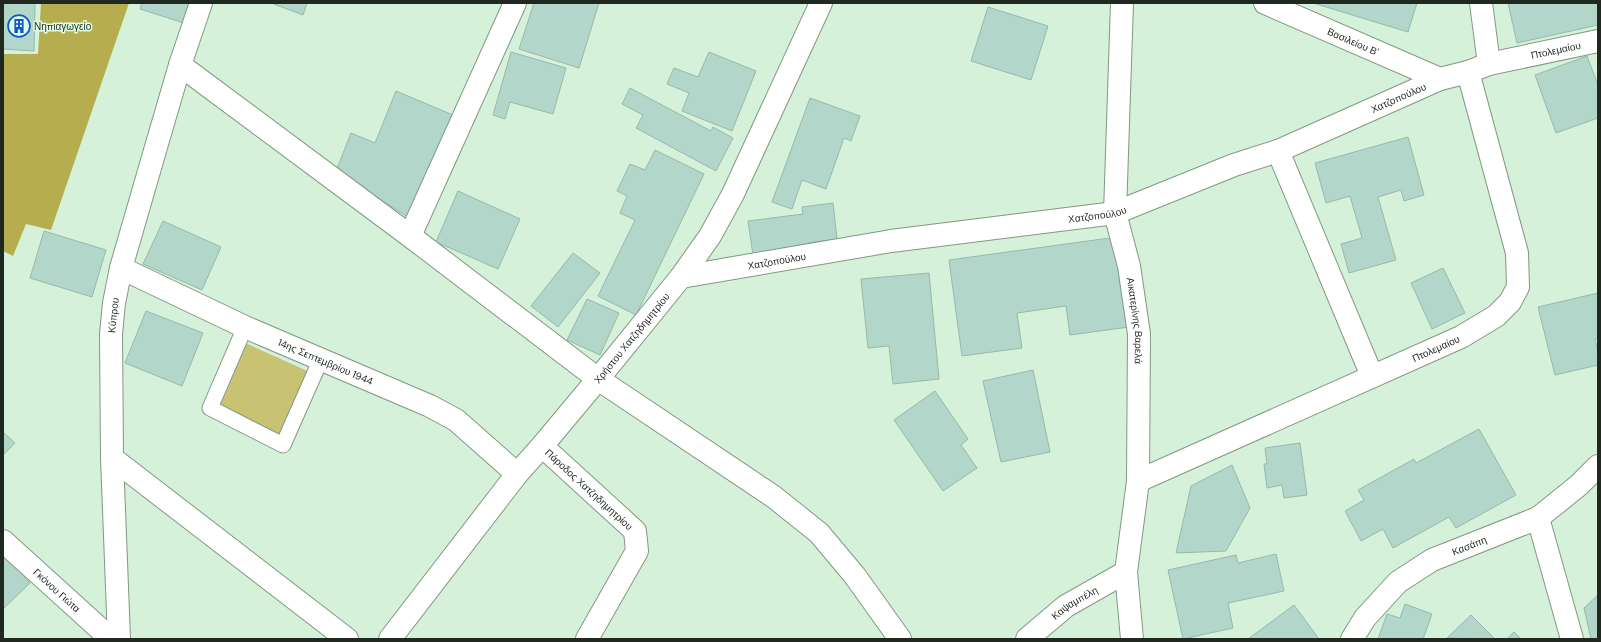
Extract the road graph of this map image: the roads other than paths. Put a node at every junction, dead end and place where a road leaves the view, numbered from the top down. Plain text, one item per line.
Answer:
1 (201, 3) edge
2 (515, 3) edge
3 (821, 3) edge
4 (1122, 3) edge
5 (1265, 3) edge
6 (1481, 3) edge
7 (1598, 41) edge
8 (1489, 64) junction
9 (180, 65) junction
10 (1468, 72) junction
11 (1440, 79) junction
12 (1278, 151) junction
13 (1115, 213) junction
14 (410, 236) junction
15 (121, 268) junction
16 (681, 277) junction
17 (246, 327) junction
18 (321, 359) junction
19 (1372, 376) junction
20 (598, 379) junction
21 (542, 446) junction
22 (112, 458) junction
23 (1598, 466) edge
24 (516, 474) junction
25 (1138, 481) junction
26 (1538, 518) junction
27 (3, 541) edge
28 (1126, 572) junction
29 (111, 639) edge
30 (119, 639) edge
31 (347, 639) edge
32 (390, 639) edge
33 (587, 639) edge
34 (900, 639) edge
35 (1027, 639) edge
36 (1132, 639) edge
37 (1352, 639) edge
38 (1572, 639) edge

1 - 9 street, Κύπρου
2 - 14 street
3 - 16 street, Χρήστου Χατζηδημητρίου
4 - 13 street, Αικατερίνης Βαρελά
5 - 11 street, Βασιλείου Β'
6 - 8 street
7 - 8 street, Πτολεμαίου
8 - 10 street, Χατζοπούλου
9 - 14 street
9 - 15 street, Κύπρου
10 - 11 street, Χατζοπούλου
10 - 19 street, Πτολεμαίου
11 - 12 street, Χατζοπούλου
12 - 13 street, Χατζοπούλου
12 - 19 street
13 - 16 street, Χατζοπούλου
13 - 25 street, Αικατερίνης Βαρελά
14 - 20 street
15 - 17 street, 14ης Σεπτεμβρίου 1944
15 - 22 street, Κύπρου
16 - 20 street, Χρήστου Χατζηδημητρίου
17 - 18 street, 14ης Σεπτεμβρίου 1944
17 - 18 lane
18 - 24 street, 14ης Σεπτεμβρίου 1944
19 - 25 street, Πτολεμαίου
20 - 21 street, Χρήστου Χατζηδημητρίου
20 - 34 street
21 - 24 street, Χρήστου Χατζηδημητρίου
21 - 33 street, Πάροδος Χατζηδημητρίου
22 - 30 street, Κύπρου
22 - 31 street
23 - 26 street, Κασάπη
24 - 32 street, Χρήστου Χατζηδημητρίου
25 - 28 street, Αικατερίνης Βαρελά
26 - 37 street, Κασάπη
26 - 38 street
27 - 29 street, Γκόνου Γιώτα
28 - 35 street, Καψαμπέλη
28 - 36 street, Αικατερίνης Βαρελά

